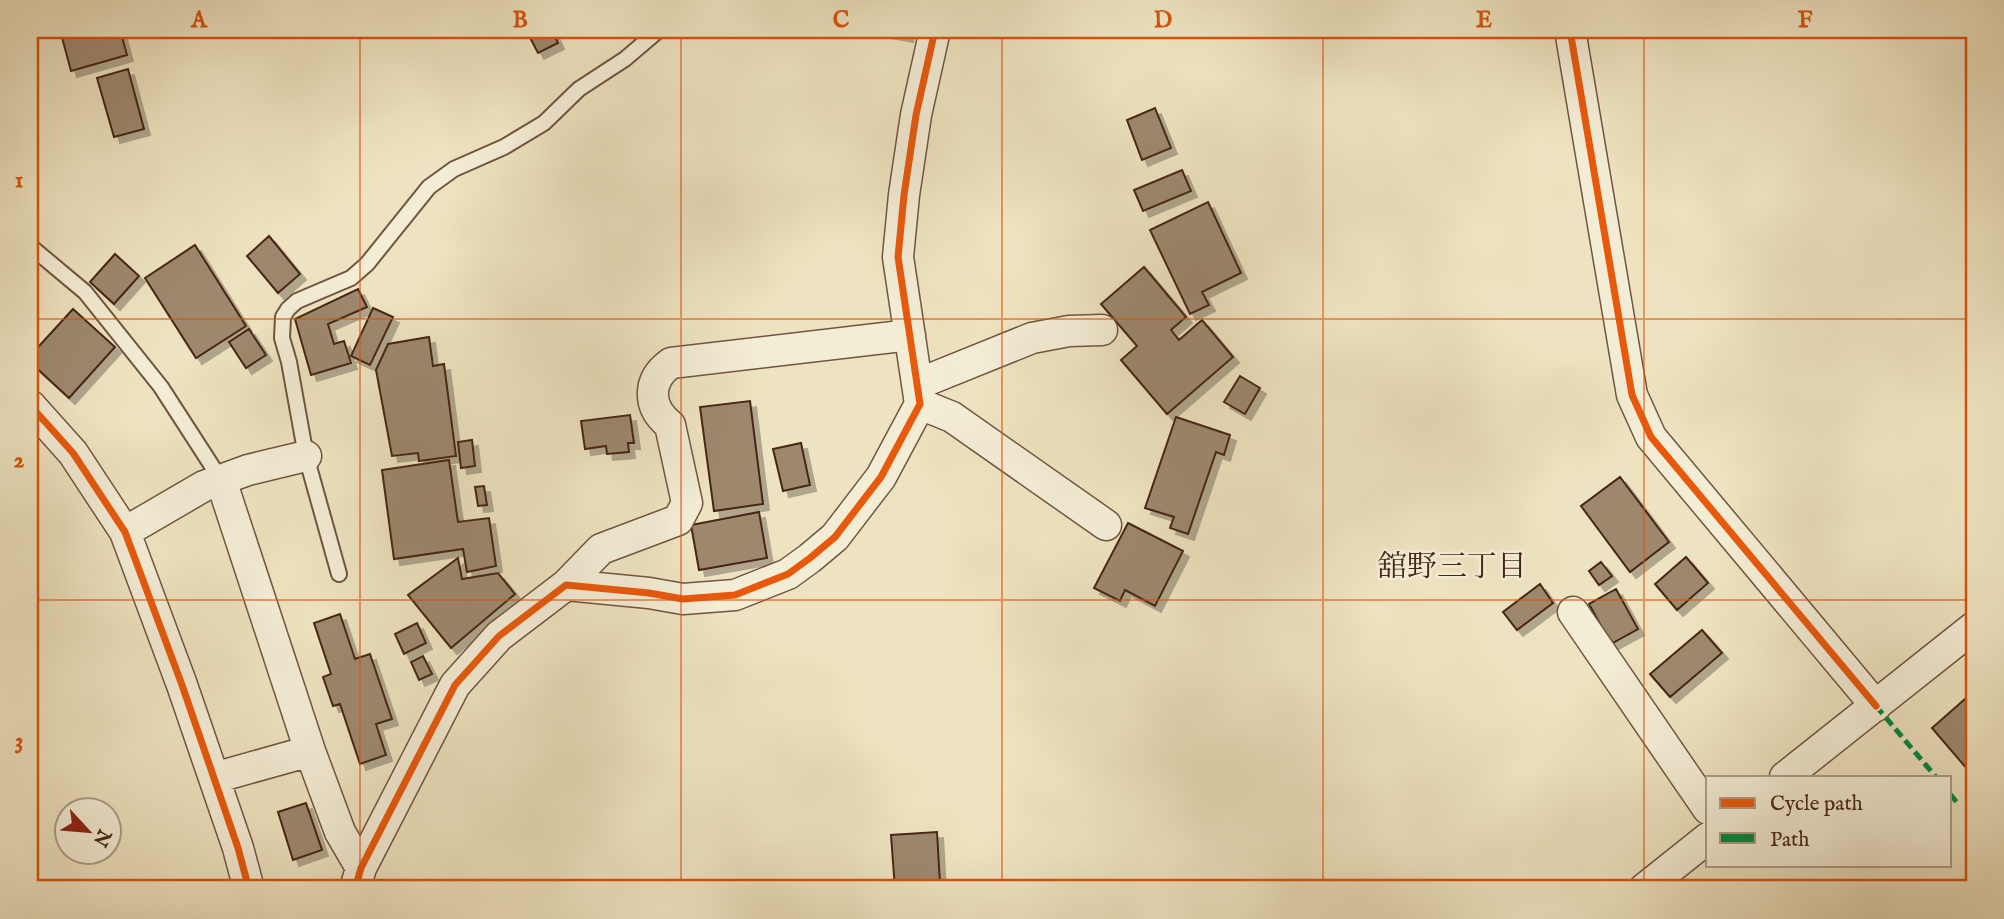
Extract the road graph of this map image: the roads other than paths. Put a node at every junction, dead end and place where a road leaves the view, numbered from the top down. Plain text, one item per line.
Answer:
1 (659, 30) edge
2 (935, 30) edge
3 (1570, 30) edge
4 (30, 246) edge
5 (1101, 330) dead end
6 (910, 335) junction
7 (919, 394) junction
8 (30, 405) edge
9 (306, 456) junction
10 (221, 480) junction
11 (1106, 525) dead end
12 (125, 532) junction
13 (339, 574) dead end
14 (566, 585) junction
15 (1573, 612) dead end
16 (1974, 627) edge
17 (1876, 706) junction
18 (310, 751) junction
19 (1786, 776) edge
20 (214, 778) junction
21 (1706, 806) edge
22 (1706, 840) edge
23 (358, 879) edge
24 (249, 889) edge
25 (1644, 889) edge

1 - 9 lane
2 - 6 street
3 - 17 street
4 - 10 lane
5 - 7 street
6 - 7 street
6 - 14 street
7 - 11 street
7 - 14 street
8 - 12 street
9 - 10 street
9 - 13 lane
10 - 12 street
10 - 18 street
12 - 20 street
14 - 23 street
15 - 21 street
16 - 17 street
17 - 19 street
18 - 20 street
18 - 23 street
20 - 24 street
22 - 25 street

